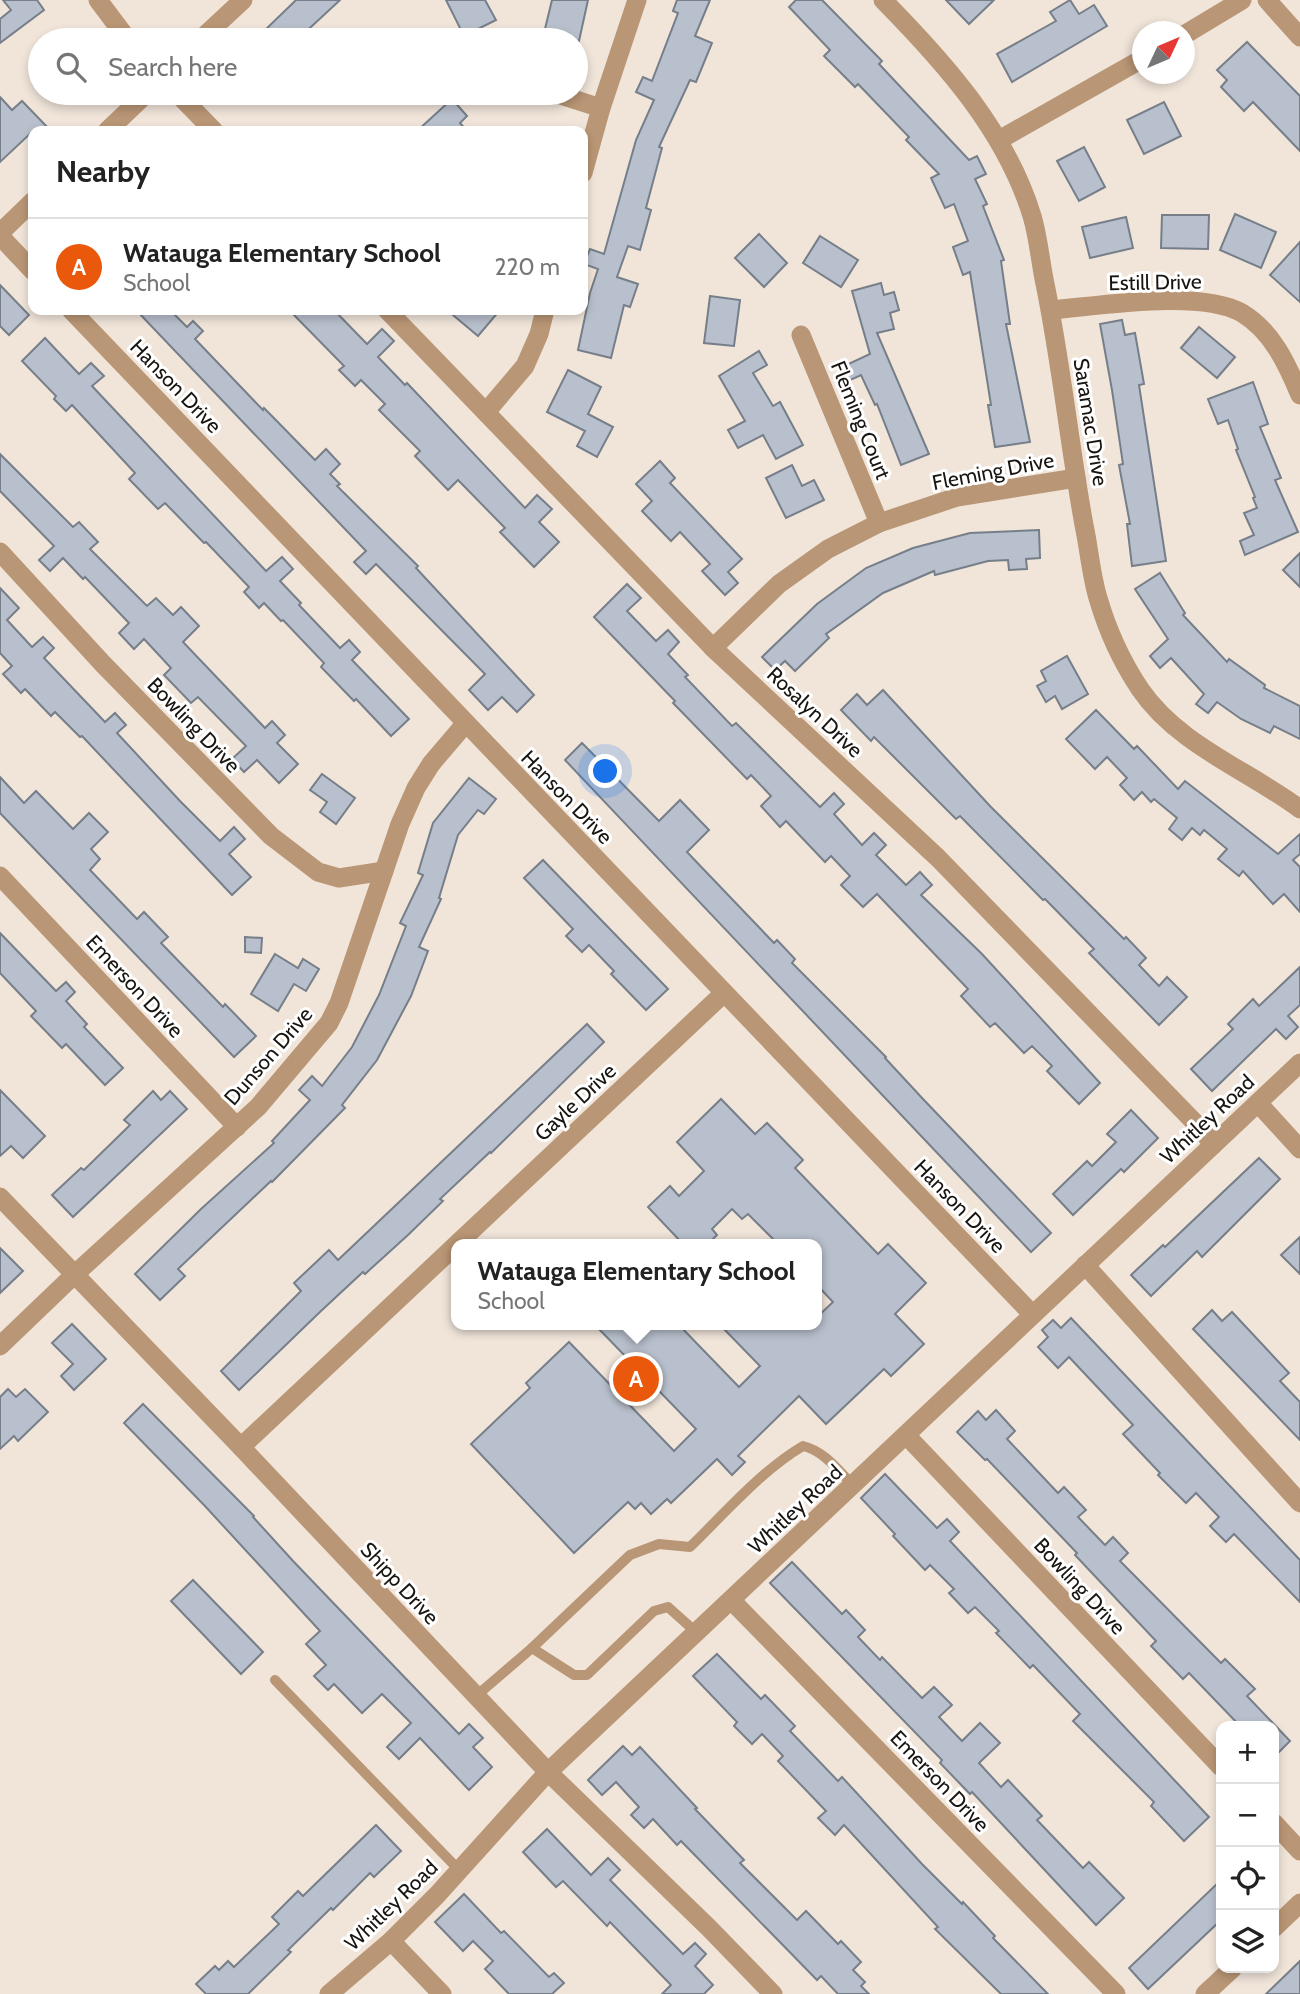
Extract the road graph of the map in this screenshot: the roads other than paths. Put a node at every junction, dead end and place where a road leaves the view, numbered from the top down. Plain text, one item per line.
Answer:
1 (98, 0) edge
2 (243, 0) edge
3 (637, 0) edge
4 (883, 0) edge
5 (1242, 0) edge
6 (1267, 0) edge
7 (119, 28) edge
8 (213, 28) edge
9 (1195, 29) edge
10 (1300, 37) edge
11 (1132, 65) edge
12 (588, 104) edge
13 (134, 105) edge
14 (189, 105) edge
15 (601, 108) junction
16 (112, 126) edge
17 (209, 126) edge
18 (999, 140) junction
19 (588, 155) edge
20 (28, 206) edge
21 (0, 235) edge
22 (28, 266) edge
23 (1051, 310) junction
24 (76, 315) edge
25 (392, 315) edge
26 (544, 315) edge
27 (801, 335) dead end
28 (1300, 395) edge
29 (486, 412) junction
30 (1076, 478) junction
31 (879, 523) junction
32 (0, 552) edge
33 (713, 648) junction
34 (465, 723) junction
35 (1300, 809) edge
36 (384, 871) junction
37 (0, 876) edge
38 (724, 993) junction
39 (1300, 1063) edge
40 (1258, 1102) junction
41 (237, 1127) junction
42 (1213, 1144) junction
43 (1300, 1149) edge
44 (0, 1197) edge
45 (462, 1239) edge
46 (451, 1250) edge
47 (1086, 1265) junction
48 (74, 1275) junction
49 (1032, 1314) junction
50 (0, 1346) edge
51 (906, 1435) junction
52 (241, 1447) junction
53 (853, 1485) junction
54 (1300, 1503) edge
55 (732, 1601) junction
56 (697, 1633) junction
57 (532, 1648) junction
58 (275, 1680) dead end
59 (476, 1696) junction
60 (1216, 1763) edge
61 (548, 1772) junction
62 (1279, 1828) edge
63 (1300, 1850) edge
64 (459, 1870) junction
65 (1300, 1903) edge
66 (1279, 1923) edge
67 (391, 1941) junction
68 (1228, 1973) edge
69 (329, 1994) edge
70 (442, 1994) edge
71 (773, 1994) edge
72 (1116, 1994) edge
73 (1205, 1994) edge

1 - 7 street
2 - 8 street
3 - 15 street
4 - 18 street, Saramac Drive
5 - 9 street
6 - 10 street
11 - 18 street
12 - 15 street
13 - 16 street
14 - 17 street
15 - 19 street
18 - 23 street, Saramac Drive
20 - 21 street
21 - 22 street
23 - 28 street, Estill Drive
23 - 30 street, Saramac Drive
24 - 34 street, Hanson Drive
25 - 29 street, Rosalyn Drive
26 - 29 street
27 - 31 street, Fleming Court
29 - 33 street, Rosalyn Drive
30 - 31 street, Fleming Drive
30 - 35 street, Saramac Drive
31 - 33 street, Fleming Drive
32 - 36 street, Bowling Drive
33 - 42 street, Rosalyn Drive
34 - 36 street, Dunson Drive
34 - 38 street, Hanson Drive
36 - 41 street, Dunson Drive
37 - 41 street, Emerson Drive
38 - 45 street, Gayle Drive
38 - 49 street, Hanson Drive
39 - 40 street, Whitley Road
40 - 42 street, Whitley Road
40 - 43 street
41 - 48 street, Dunson Drive
42 - 47 street, Whitley Road
44 - 48 street, Shipp Drive
46 - 52 street, Gayle Drive
47 - 49 street, Whitley Road
47 - 54 street
48 - 50 street, Dunson Drive
48 - 52 street, Shipp Drive
49 - 51 street, Whitley Road
51 - 53 street, Whitley Road
51 - 60 street, Bowling Drive
52 - 59 street, Shipp Drive
53 - 55 street, Whitley Road
53 - 57 lane
55 - 56 street, Whitley Road
55 - 72 street, Emerson Drive
56 - 57 lane
56 - 61 street, Whitley Road
57 - 59 lane
58 - 64 lane
59 - 61 street, Shipp Drive
61 - 64 street, Whitley Road
61 - 71 street, Shipp Drive
62 - 63 street
64 - 67 street, Whitley Road
65 - 66 street
67 - 69 street, Whitley Road
67 - 70 street
68 - 73 street

